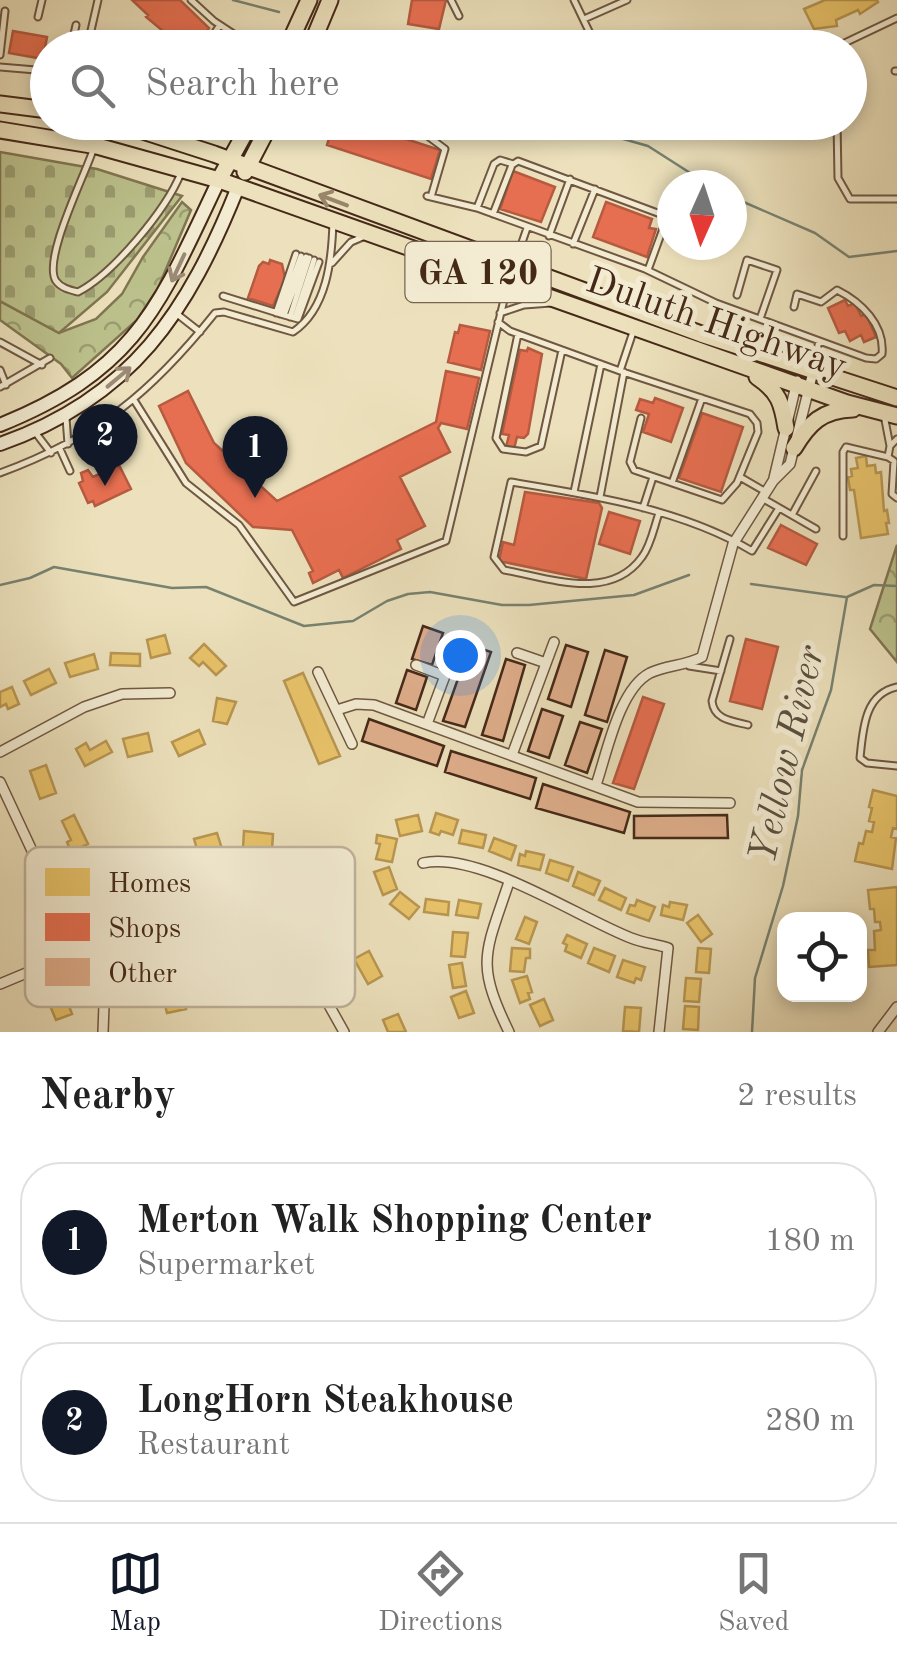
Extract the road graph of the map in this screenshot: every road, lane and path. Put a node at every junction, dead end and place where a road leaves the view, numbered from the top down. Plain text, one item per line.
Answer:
1 (42, 0) edge
2 (98, 0) edge
3 (191, 0) edge
4 (309, 0) edge
5 (330, 0) edge
6 (452, 0) edge
7 (574, 0) edge
8 (628, 0) edge
9 (5, 11) dead end
10 (459, 16) dead end
11 (38, 18) dead end
12 (897, 18) edge
13 (584, 19) junction
14 (76, 25) dead end
15 (220, 25) junction
16 (75, 30) edge
17 (91, 30) edge
18 (217, 30) edge
19 (228, 30) edge
20 (296, 30) edge
21 (318, 30) edge
22 (589, 30) edge
23 (867, 32) edge
24 (0, 54) edge
25 (0, 67) edge
26 (30, 70) edge
27 (0, 104) edge
28 (30, 107) edge
29 (0, 130) edge
30 (30, 135) edge
31 (59, 140) edge
32 (168, 140) edge
33 (246, 140) edge
34 (258, 140) edge
35 (433, 140) edge
36 (837, 140) edge
37 (95, 146) junction
38 (240, 164) junction
39 (514, 164) junction
40 (182, 170) junction
41 (570, 179) junction
42 (220, 180) junction
43 (238, 187) junction
44 (595, 189) junction
45 (897, 199) edge
46 (478, 208) junction
47 (493, 215) junction
48 (333, 220) junction
49 (527, 228) junction
50 (371, 234) junction
51 (550, 236) junction
52 (573, 244) junction
53 (308, 258) junction
54 (330, 266) junction
55 (648, 270) junction
56 (511, 275) junction
57 (736, 295) dead end
58 (223, 296) dead end
59 (563, 302) junction
60 (821, 302) junction
61 (794, 306) dead end
62 (174, 312) junction
63 (818, 312) dead end
64 (500, 313) junction
65 (285, 315) junction
66 (790, 319) dead end
67 (760, 320) junction
68 (498, 322) junction
69 (814, 325) dead end
70 (635, 328) junction
71 (788, 330) junction
72 (200, 332) junction
73 (518, 334) junction
74 (810, 338) junction
75 (819, 341) junction
76 (0, 342) edge
77 (562, 350) junction
78 (50, 358) dead end
79 (601, 364) junction
80 (737, 364) junction
81 (42, 365) junction
82 (0, 370) edge
83 (622, 371) junction
84 (806, 374) junction
85 (3, 386) edge
86 (702, 398) junction
87 (897, 398) edge
88 (134, 400) junction
89 (882, 412) edge
90 (66, 416) junction
91 (641, 418) dead end
92 (0, 425) edge
93 (786, 428) junction
94 (35, 432) junction
95 (897, 439) edge
96 (0, 444) edge
97 (68, 444) junction
98 (890, 446) junction
99 (794, 448) junction
100 (60, 449) junction
101 (51, 453) junction
102 (893, 460) edge
103 (70, 471) dead end
104 (816, 471) dead end
105 (0, 473) edge
106 (653, 477) junction
107 (740, 477) junction
108 (773, 481) junction
109 (672, 483) junction
110 (574, 492) junction
111 (764, 495) junction
112 (600, 496) junction
113 (897, 498) edge
114 (642, 508) junction
115 (780, 508) junction
116 (659, 513) junction
117 (792, 515) junction
118 (816, 529) dead end
119 (843, 536) dead end
120 (735, 541) junction
121 (730, 639) dead end
122 (458, 641) dead end
123 (554, 642) dead end
124 (517, 653) dead end
125 (546, 664) junction
126 (416, 666) dead end
127 (686, 666) junction
128 (721, 670) junction
129 (318, 672) dead end
130 (445, 676) junction
131 (897, 687) edge
132 (170, 693) dead end
133 (337, 710) junction
134 (427, 724) junction
135 (748, 725) dead end
136 (352, 744) dead end
137 (0, 752) edge
138 (512, 755) junction
139 (897, 766) edge
140 (0, 782) edge
141 (596, 785) junction
142 (730, 803) dead end
143 (31, 847) edge
144 (423, 864) dead end
145 (509, 882) junction
146 (25, 974) edge
147 (0, 984) edge
148 (104, 1007) edge
149 (331, 1007) edge
150 (897, 1007) edge
151 (103, 1032) edge
152 (344, 1032) edge
153 (510, 1032) edge
154 (659, 1032) edge
155 (878, 1032) edge

1 - 11 lane
2 - 17 lane
3 - 15 lane
4 - 20 main road
5 - 21 main road
6 - 10 lane
7 - 13 lane
8 - 13 lane
9 - 24 lane
12 - 23 lane
13 - 22 lane
14 - 16 lane
15 - 18 lane
15 - 19 lane
25 - 26 lane
27 - 28 main road
29 - 30 main road, Duluth Highway / GA 120
31 - 37 main road, Duluth Highway / GA 120
32 - 38 main road, Duluth Highway / GA 120
33 - 38 main road
34 - 38 main road
35 - 46 lane
36 - 45 lane
37 - 40 main road, Duluth Highway / GA 120
37 - 40 lane
38 - 42 main road
38 - 43 main road
56 -> 38 main road, Duluth Highway / GA 120
39 - 41 lane
39 - 46 lane
39 - 47 lane
40 - 42 main road, Duluth Highway / GA 120
41 - 44 lane
41 - 51 lane
42 - 43 main road, Duluth Highway / GA 120
42 -> 92 main road
43 - 48 main road, Duluth Highway / GA 120
43 - 62 main road
44 - 52 lane
44 - 55 lane
46 - 47 lane
47 - 49 lane
48 - 50 main road, Duluth Highway / GA 120
48 - 54 lane
49 - 51 lane
49 - 56 lane
50 - 54 lane
50 - 56 main road, Duluth Highway / GA 120
51 - 52 lane
52 - 55 lane
53 - 65 lane
53 - 65 lane
53 - 65 lane
54 - 72 lane
55 - 67 lane
56 - 59 main road, Duluth Highway / GA 120
56 - 64 lane
56 - 84 main road, Duluth Highway / GA 120
57 - 67 lane
58 - 65 lane
59 - 64 lane
59 - 70 main road, Duluth Highway / GA 120
60 - 61 lane
60 - 63 lane
60 - 75 lane
62 - 72 lane
90 -> 62 main road
64 - 68 lane
66 - 71 lane
67 - 71 lane
68 - 73 lane
68 - 88 lane
69 - 74 lane
70 - 80 main road, Duluth Highway / GA 120
70 - 83 lane
71 - 74 lane
72 - 88 lane
73 - 77 lane
73 - 77 lane
74 - 75 lane
75 - 84 lane
76 - 81 lane
77 - 79 lane
78 - 81 lane
79 - 83 lane
79 - 110 lane
80 - 84 main road, Duluth Highway / GA 120
80 - 93 main road
81 - 85 lane
82 - 85 lane
83 - 86 lane
83 - 112 lane
84 - 87 main road, Duluth Highway / GA 120
84 - 89 main road, Duluth Highway / GA 120
84 - 93 street
84 - 99 street
86 - 107 lane
86 - 109 lane
88 - 97 lane
89 - 98 lane
89 - 99 main road
90 - 94 main road
90 - 97 lane
91 - 106 lane
93 - 108 street
94 - 96 main road
94 - 101 lane
95 - 98 lane
97 - 100 lane
98 - 102 lane
99 - 108 street
100 - 101 lane
100 - 103 lane
101 - 105 lane
102 - 113 lane
102 - 119 lane
104 - 117 lane
106 - 109 lane
106 - 114 lane
107 - 109 lane
107 - 111 lane
108 - 111 street
110 - 112 lane
110 - 116 lane
111 - 115 lane
111 - 120 street
112 - 114 lane
114 - 116 lane
115 - 117 lane
115 - 120 lane
116 - 120 lane
117 - 118 lane
120 - 127 street
121 - 128 lane
122 - 130 street
123 - 125 street
124 - 125 street
125 - 138 street
126 - 130 street
127 - 128 lane
127 - 141 street
128 - 135 lane
129 - 133 street
130 - 134 street
131 - 139 lane
132 - 137 street
133 - 134 street
133 - 136 street
134 - 138 street
138 - 141 street
140 - 143 street
141 - 142 street
144 - 145 street
145 - 153 street
145 - 154 street
146 - 147 street
148 - 151 street
149 - 152 street
150 - 155 street

